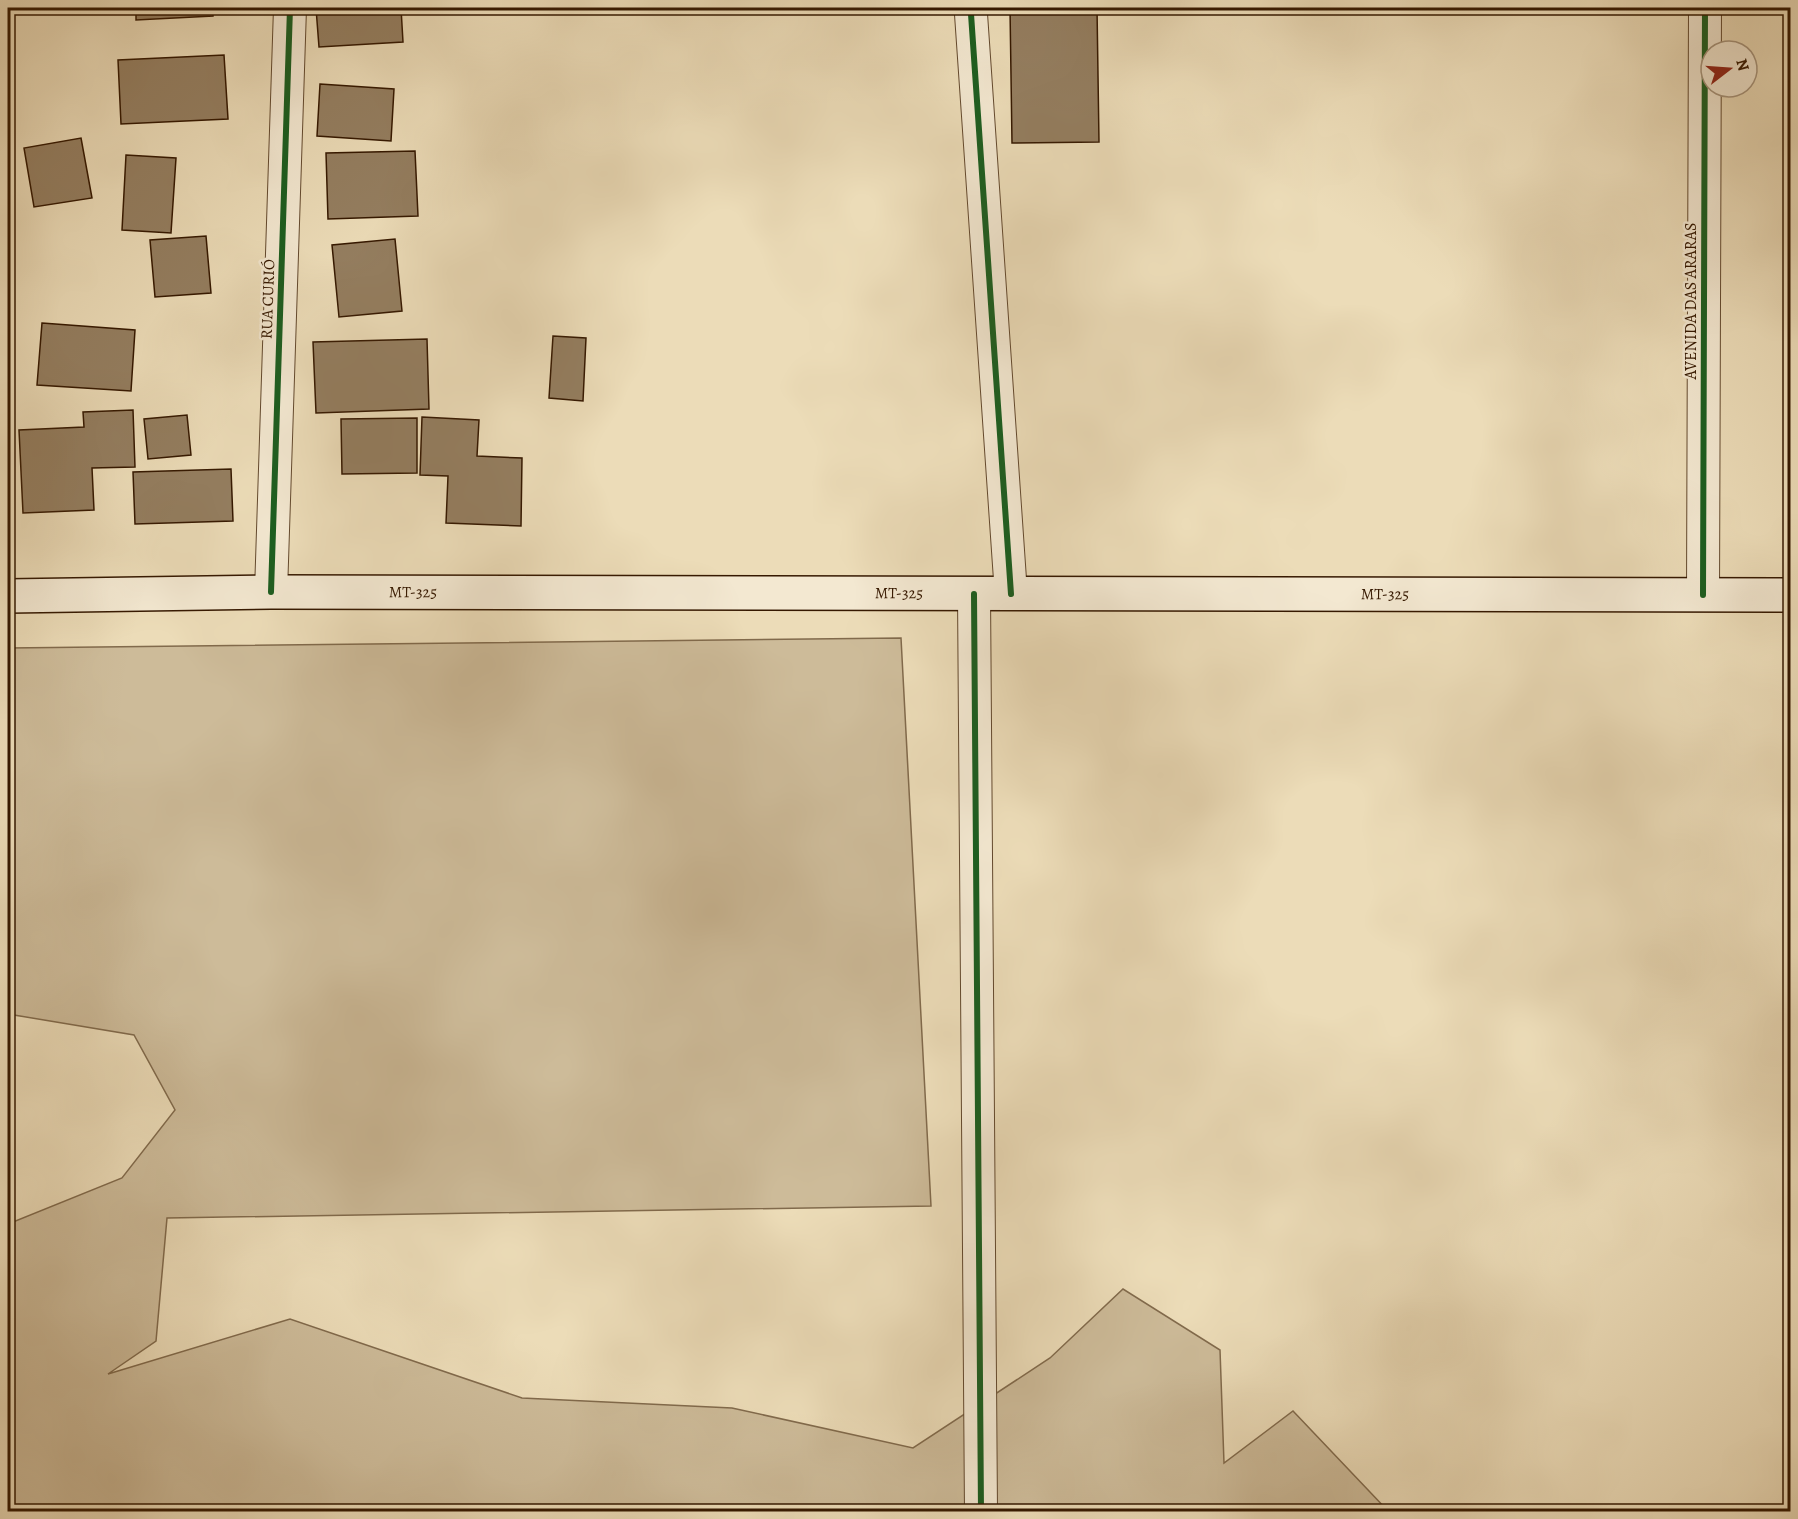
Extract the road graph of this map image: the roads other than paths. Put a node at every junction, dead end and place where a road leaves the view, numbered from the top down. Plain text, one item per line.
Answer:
1 (290, 8) edge
2 (1705, 8) edge
3 (971, 14) dead end
4 (271, 592) junction
5 (974, 594) junction
6 (1011, 594) junction
7 (1703, 595) junction
8 (8, 596) edge
9 (1791, 596) edge
10 (981, 1512) edge

1 - 4 street, RUA CURIÓ
2 - 7 street, AVENIDA DAS ARARAS
3 - 6 street
4 - 5 main road, MT-325
4 - 8 main road, MT-325
5 - 6 main road, MT-325
5 - 10 street
6 - 7 main road, MT-325
7 - 9 main road, MT-325

